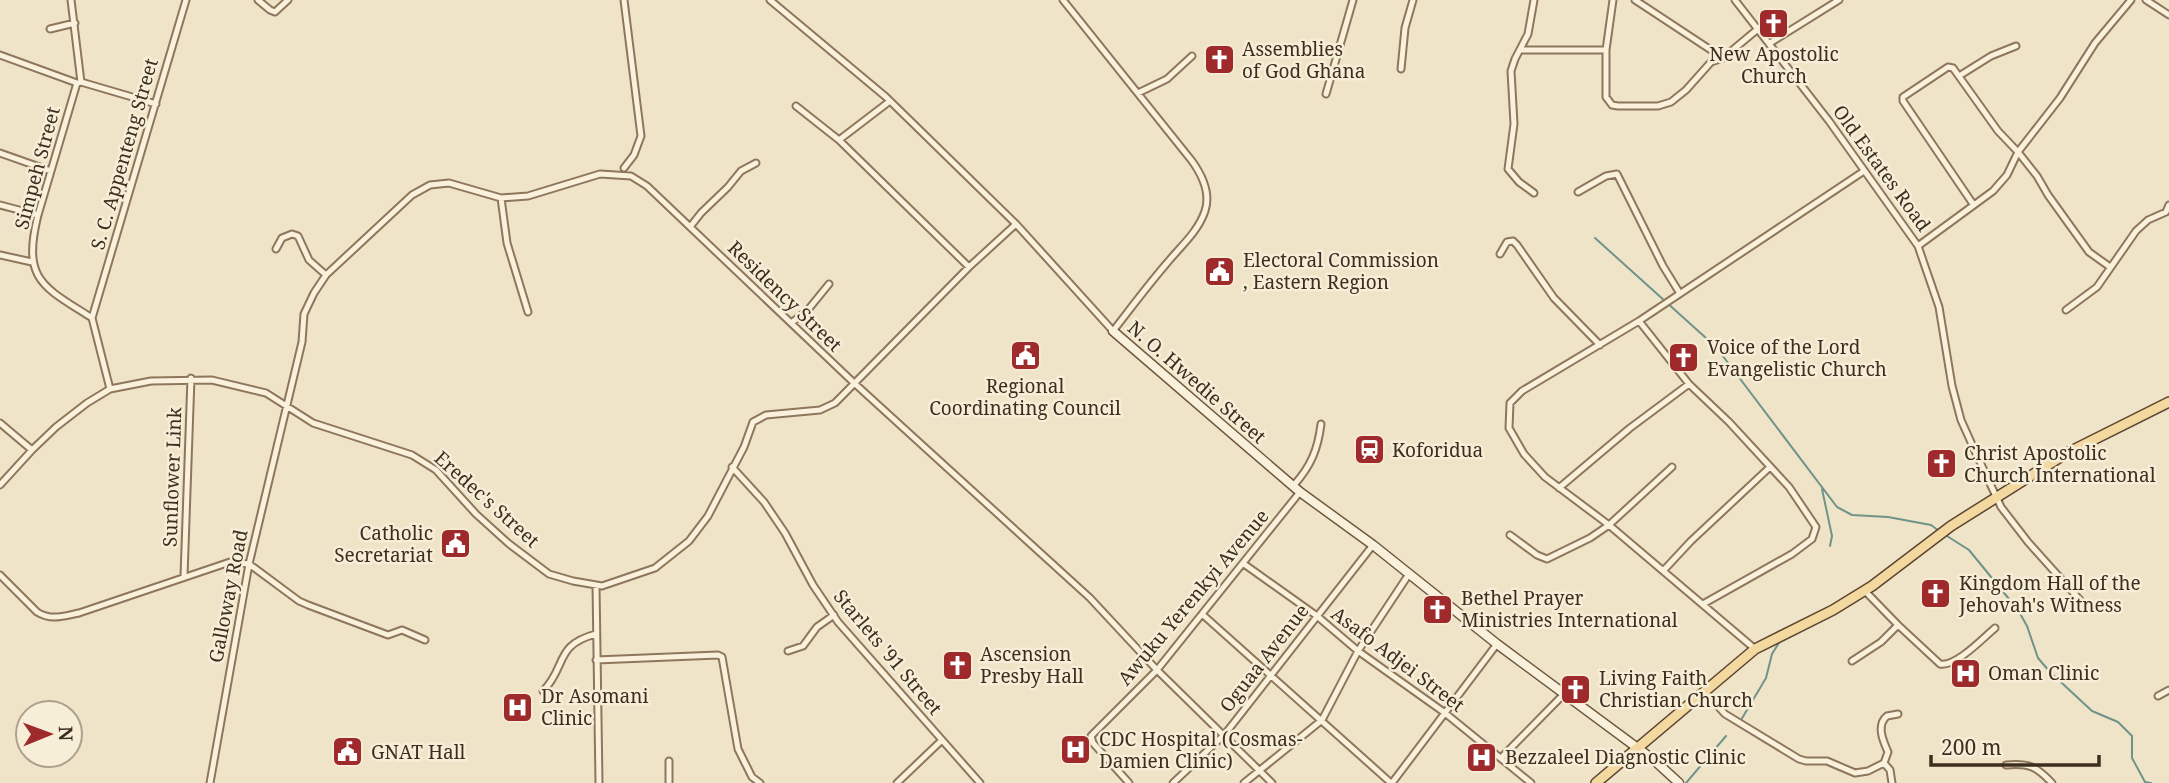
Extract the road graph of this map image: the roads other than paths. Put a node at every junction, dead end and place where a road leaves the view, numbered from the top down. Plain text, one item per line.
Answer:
1 (71, 0) edge
2 (186, 0) edge
3 (258, 0) edge
4 (288, 0) edge
5 (624, 0) edge
6 (770, 0) edge
7 (1063, 0) edge
8 (1353, 0) edge
9 (1413, 0) edge
10 (1534, 0) edge
11 (1613, 0) edge
12 (1635, 0) edge
13 (1735, 0) edge
14 (1839, 0) edge
15 (2131, 0) edge
16 (2146, 0) edge
17 (2169, 15) edge
18 (75, 23) junction
19 (1759, 28) junction
20 (50, 29) dead end
21 (1770, 43) junction
22 (2016, 46) dead end
23 (1521, 50) junction
24 (1606, 50) junction
25 (0, 55) edge
26 (1192, 56) dead end
27 (1723, 58) junction
28 (1401, 69) dead end
29 (1959, 76) junction
30 (79, 83) junction
31 (1138, 93) junction
32 (1326, 94) dead end
33 (890, 101) junction
34 (156, 104) junction
35 (796, 106) dead end
36 (839, 140) junction
37 (2018, 152) junction
38 (0, 153) edge
39 (756, 163) dead end
40 (624, 167) dead end
41 (1864, 171) junction
42 (51, 172) junction
43 (1578, 192) dead end
44 (1534, 193) dead end
45 (501, 198) junction
46 (1973, 204) junction
47 (0, 205) edge
48 (2169, 205) edge
49 (2167, 214) edge
50 (38, 215) junction
51 (1016, 224) junction
52 (690, 228) junction
53 (1918, 246) junction
54 (276, 249) dead end
55 (1500, 254) dead end
56 (0, 255) edge
57 (32, 262) junction
58 (969, 267) junction
59 (2110, 267) junction
60 (326, 275) junction
61 (829, 284) dead end
62 (1679, 292) junction
63 (2066, 310) dead end
64 (528, 312) dead end
65 (92, 318) junction
66 (1639, 321) junction
67 (791, 323) junction
68 (1113, 331) junction
69 (1600, 345) junction
70 (191, 378) junction
71 (853, 382) junction
72 (1689, 384) junction
73 (110, 389) junction
74 (2169, 402) edge
75 (287, 405) junction
76 (283, 416) joint
77 (0, 423) edge
78 (1321, 424) dead end
79 (32, 450) junction
80 (732, 467) junction
81 (1672, 467) dead end
82 (1770, 467) junction
83 (0, 485) edge
84 (1297, 488) junction
85 (1559, 488) junction
86 (1996, 497) junction
87 (1609, 525) junction
88 (1510, 535) dead end
89 (1373, 545) junction
90 (249, 564) junction
91 (1244, 564) junction
92 (1663, 571) junction
93 (1409, 574) junction
94 (0, 575) edge
95 (184, 576) junction
96 (596, 585) junction
97 (1864, 590) junction
98 (2080, 600) dead end
99 (1703, 604) junction
100 (1202, 614) junction
101 (834, 615) junction
102 (1317, 616) junction
103 (1898, 625) junction
104 (1995, 628) dead end
105 (596, 634) junction
106 (425, 640) dead end
107 (1497, 644) junction
108 (1755, 649) junction
109 (788, 652) dead end
110 (1358, 652) junction
111 (596, 660) junction
112 (1853, 661) dead end
113 (1157, 670) junction
114 (1270, 676) junction
115 (2169, 690) edge
116 (543, 691) dead end
117 (1705, 692) junction
118 (1564, 694) junction
119 (2158, 696) dead end
120 (1445, 713) junction
121 (1898, 714) dead end
122 (1322, 720) junction
123 (1225, 734) junction
124 (943, 740) junction
125 (1637, 749) junction
126 (1501, 758) junction
127 (669, 761) dead end
128 (1884, 763) junction
129 (2006, 765) dead end
130 (1258, 770) junction
131 (752, 777) junction
132 (210, 783) edge
133 (599, 783) edge
134 (669, 783) edge
135 (746, 783) edge
136 (760, 783) edge
137 (897, 783) edge
138 (980, 783) edge
139 (1129, 783) edge
140 (1173, 783) edge
141 (1244, 783) edge
142 (1272, 783) edge
143 (1392, 783) edge
144 (1531, 783) edge
145 (1595, 783) edge
146 (1603, 783) edge
147 (1679, 783) edge
148 (1892, 783) edge
149 (2052, 783) edge

1 - 18 street
2 - 34 street, S. C. Appenteng Street
3 - 4 street
5 - 40 street
6 - 33 street, N. O. Hwedie Street
7 - 31 street
8 - 32 street
9 - 28 street
10 - 23 street
11 - 24 street
12 - 27 street
13 - 19 street, Old Estates Road
14 - 21 street
15 - 37 street
16 - 17 street
18 - 20 street
18 - 30 street
19 - 21 street, Old Estates Road
19 - 27 street
21 - 41 street, Old Estates Road
22 - 29 street
23 - 24 street
23 - 44 street
24 - 27 street
25 - 30 street
26 - 31 street
29 - 37 street
29 - 46 street
30 - 34 street
30 - 42 street, Simpeh Street
31 - 68 street
33 - 36 street
33 - 51 street, N. O. Hwedie Street
34 - 65 street, S. C. Appenteng Street
35 - 36 street
36 - 58 street
37 - 46 street
37 - 59 street
38 - 42 street
39 - 52 street
41 - 53 street, Old Estates Road
41 - 62 street
42 - 50 street, Simpeh Street
43 - 62 street
45 - 52 street, Residency Street
45 - 60 street, Residency Street
45 - 64 street
46 - 53 street
47 - 50 street
48 - 49 street
49 - 59 street
50 - 57 street, Simpeh Street
51 - 58 street, Eredec's Street
51 - 68 street, N. O. Hwedie Street
52 - 67 street, Residency Street
53 - 86 street, Old Estates Road
54 - 60 street
55 - 69 street
56 - 57 street
57 - 65 street
58 - 71 street, Eredec's Street
59 - 63 street
60 - 75 street, Residency Street
61 - 67 street
62 - 66 street
65 - 73 street
66 - 69 street
66 - 72 street
67 - 71 street, Residency Street
68 - 84 street, N. O. Hwedie Street
69 - 85 street
70 - 73 street, Eredec's Street
70 - 75 street, Eredec's Street
70 - 95 street, Sunflower Link
71 - 80 street, Eredec's Street
71 - 113 street, Residency Street
72 - 82 street
72 - 85 street
73 - 79 street
74 - 86 main road
75 - 76 street, Residency Street
75 - 96 street, Eredec's Street
76 - 90 street, Galloway Road
77 - 79 street
78 - 84 street, Awuku Yerenkyi Avenue
79 - 83 street
80 - 96 street, Eredec's Street
80 - 101 street, Starlets '91 Street
81 - 87 street
82 - 92 street
82 - 99 street
84 - 89 street, N. O. Hwedie Street
84 - 91 street, Awuku Yerenkyi Avenue
85 - 87 street
86 - 97 main road
86 - 98 street, Old Estates Road
87 - 88 street
87 - 92 street
89 - 93 street, N. O. Hwedie Street
89 - 102 street, Oguaa Avenue
90 - 95 street
90 - 106 street
90 - 132 street, Galloway Road
91 - 100 street, Awuku Yerenkyi Avenue
91 - 102 street, Asafo Adjei Street
92 - 99 street
93 - 107 street, N. O. Hwedie Street
93 - 110 street
94 - 95 street
96 - 105 street
97 - 103 street
97 - 108 main road
99 - 108 street
100 - 113 street, Awuku Yerenkyi Avenue
100 - 114 street
101 - 109 street
101 - 124 street, Starlets '91 Street
102 - 110 street, Asafo Adjei Street
102 - 114 street, Oguaa Avenue
103 - 104 street
103 - 112 street
105 - 111 street
105 - 116 street
107 - 118 street, N. O. Hwedie Street
107 - 120 street
108 - 117 main road
110 - 120 street, Asafo Adjei Street
110 - 122 street
111 - 131 street
111 - 133 street
113 - 123 street, Residency Street
113 - 139 street, Awuku Yerenkyi Avenue
114 - 122 street
114 - 123 street, Oguaa Avenue
115 - 119 street
117 - 125 main road
117 - 128 street
118 - 125 street, N. O. Hwedie Street
118 - 126 street
120 - 126 street, Asafo Adjei Street
120 - 143 street
121 - 128 street
122 - 130 street
122 - 143 street
123 - 130 street, Residency Street
123 - 140 street, Oguaa Avenue
124 - 137 street
124 - 138 street, Starlets '91 Street
125 - 145 main road
125 - 146 main road
125 - 147 street, N. O. Hwedie Street
126 - 144 street, Asafo Adjei Street
127 - 134 street
128 - 148 street
129 - 149 street
130 - 141 street
130 - 142 street, Residency Street
131 - 135 street
131 - 136 street

